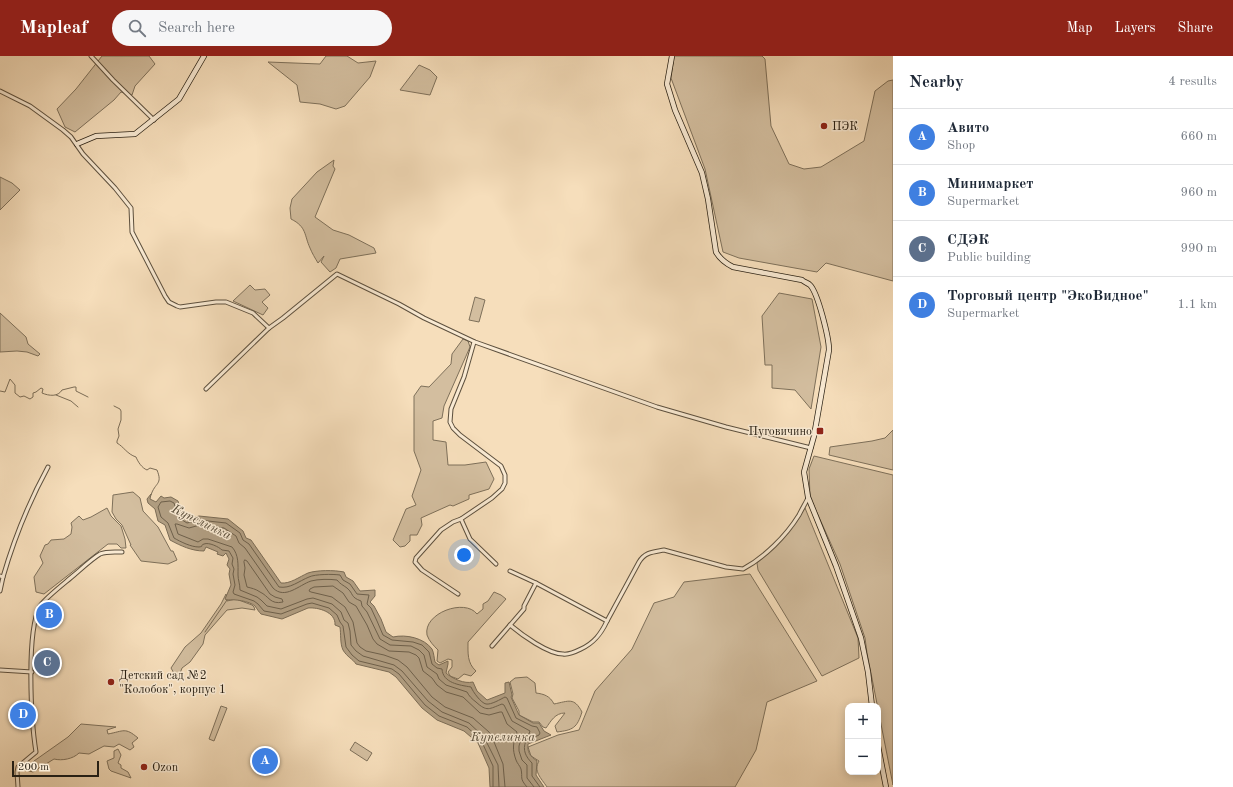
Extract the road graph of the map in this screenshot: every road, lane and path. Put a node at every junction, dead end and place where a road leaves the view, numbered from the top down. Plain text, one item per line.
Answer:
1 (91, 56) edge
2 (98, 56) edge
3 (204, 56) edge
4 (672, 56) edge
5 (95, 60) junction
6 (0, 91) edge
7 (154, 120) junction
8 (77, 144) junction
9 (269, 328) junction
10 (474, 342) junction
11 (206, 389) dead end
12 (811, 448) junction
13 (48, 467) dead end
14 (808, 498) junction
15 (461, 519) junction
16 (122, 552) dead end
17 (496, 564) dead end
18 (510, 571) dead end
19 (1, 576) edge
20 (536, 583) junction
21 (0, 592) edge
22 (458, 594) dead end
23 (608, 621) junction
24 (510, 626) junction
25 (492, 646) dead end
26 (0, 670) edge
27 (32, 672) junction
28 (872, 703) edge
29 (881, 761) edge
30 (18, 787) edge
31 (886, 787) edge

1 - 5 street
2 - 5 street
3 - 7 street
4 - 12 street
5 - 7 street
6 - 8 street
7 - 8 street
8 - 9 street
9 - 10 street
9 - 11 street
10 - 12 street
10 - 15 street
12 - 14 street
13 - 19 street
14 - 23 street
14 - 28 street
15 - 17 street
15 - 22 street
16 - 27 street
18 - 20 street
19 - 21 street
20 - 23 street
20 - 24 street
23 - 24 street
24 - 25 street
26 - 27 street
27 - 30 street
29 - 31 street

